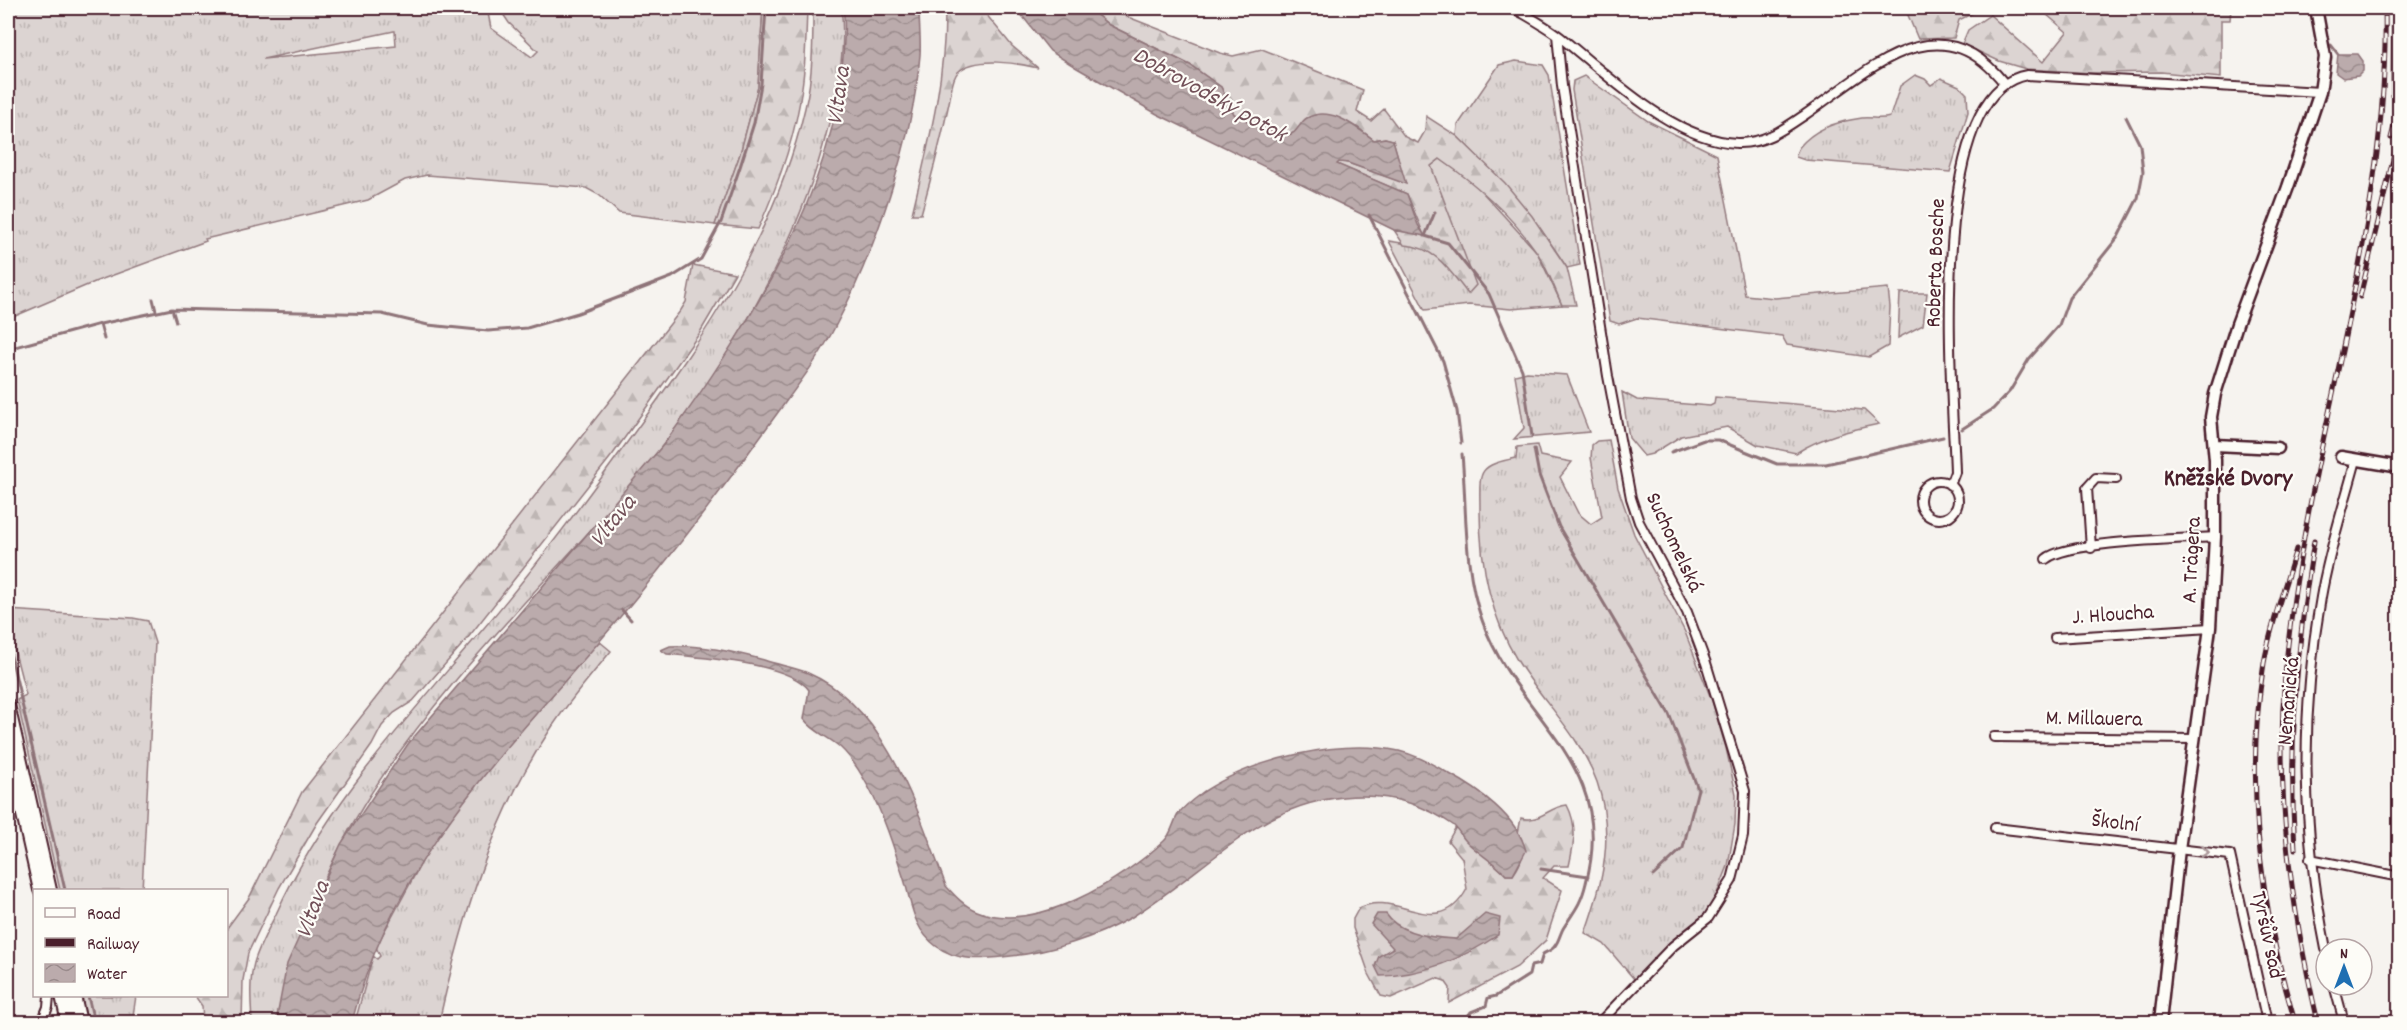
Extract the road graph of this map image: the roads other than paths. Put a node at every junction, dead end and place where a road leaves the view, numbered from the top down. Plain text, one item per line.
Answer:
1 (1514, 8) edge
2 (2316, 8) edge
3 (1557, 35) junction
4 (2004, 83) junction
5 (2320, 92) junction
6 (2215, 445) junction
7 (2278, 448) dead end
8 (2341, 457) dead end
9 (2356, 460) junction
10 (2400, 467) edge
11 (2116, 479) dead end
12 (1950, 485) junction
13 (2215, 537) junction
14 (2091, 548) junction
15 (2046, 559) dead end
16 (2210, 628) junction
17 (2055, 638) dead end
18 (8, 705) edge
19 (1994, 737) dead end
20 (2195, 740) junction
21 (8, 748) edge
22 (1995, 828) dead end
23 (2179, 849) junction
24 (2230, 855) joint
25 (2310, 859) junction
26 (2400, 877) edge
27 (39, 889) edge
28 (50, 889) edge
29 (2324, 937) edge
30 (49, 997) edge
31 (62, 997) edge
32 (74, 997) edge
33 (2337, 997) edge
34 (42, 1023) edge
35 (69, 1023) edge
36 (80, 1023) edge
37 (1600, 1023) edge
38 (2160, 1023) edge
39 (2267, 1023) edge
40 (2343, 1023) edge

1 - 3 street
2 - 5 street, A. Trägera
3 - 4 street
3 - 37 street, Suchomelská
4 - 5 street
4 - 12 street, Roberta Bosche
5 - 6 street, A. Trägera
6 - 7 street
6 - 13 street, A. Trägera
8 - 9 street
9 - 10 street
9 - 25 street, Nemanická
11 - 14 street
12 - 12 street, Roberta Bosche
13 - 14 street
13 - 16 street, A. Trägera
14 - 15 street
16 - 17 street, J. Hloucha
16 - 20 street, A. Trägera
18 - 28 main road
19 - 20 street, M. Millauera
20 - 23 street, A. Trägera
21 - 27 main road
22 - 23 street, Školní
23 -> 24 street, Školní
23 - 38 street, A. Trägera
24 - 39 street, Tyršův sad
25 - 26 street
25 - 29 street, Nemanická
30 - 34 street
31 - 35 main road
32 - 36 main road
33 - 40 street

